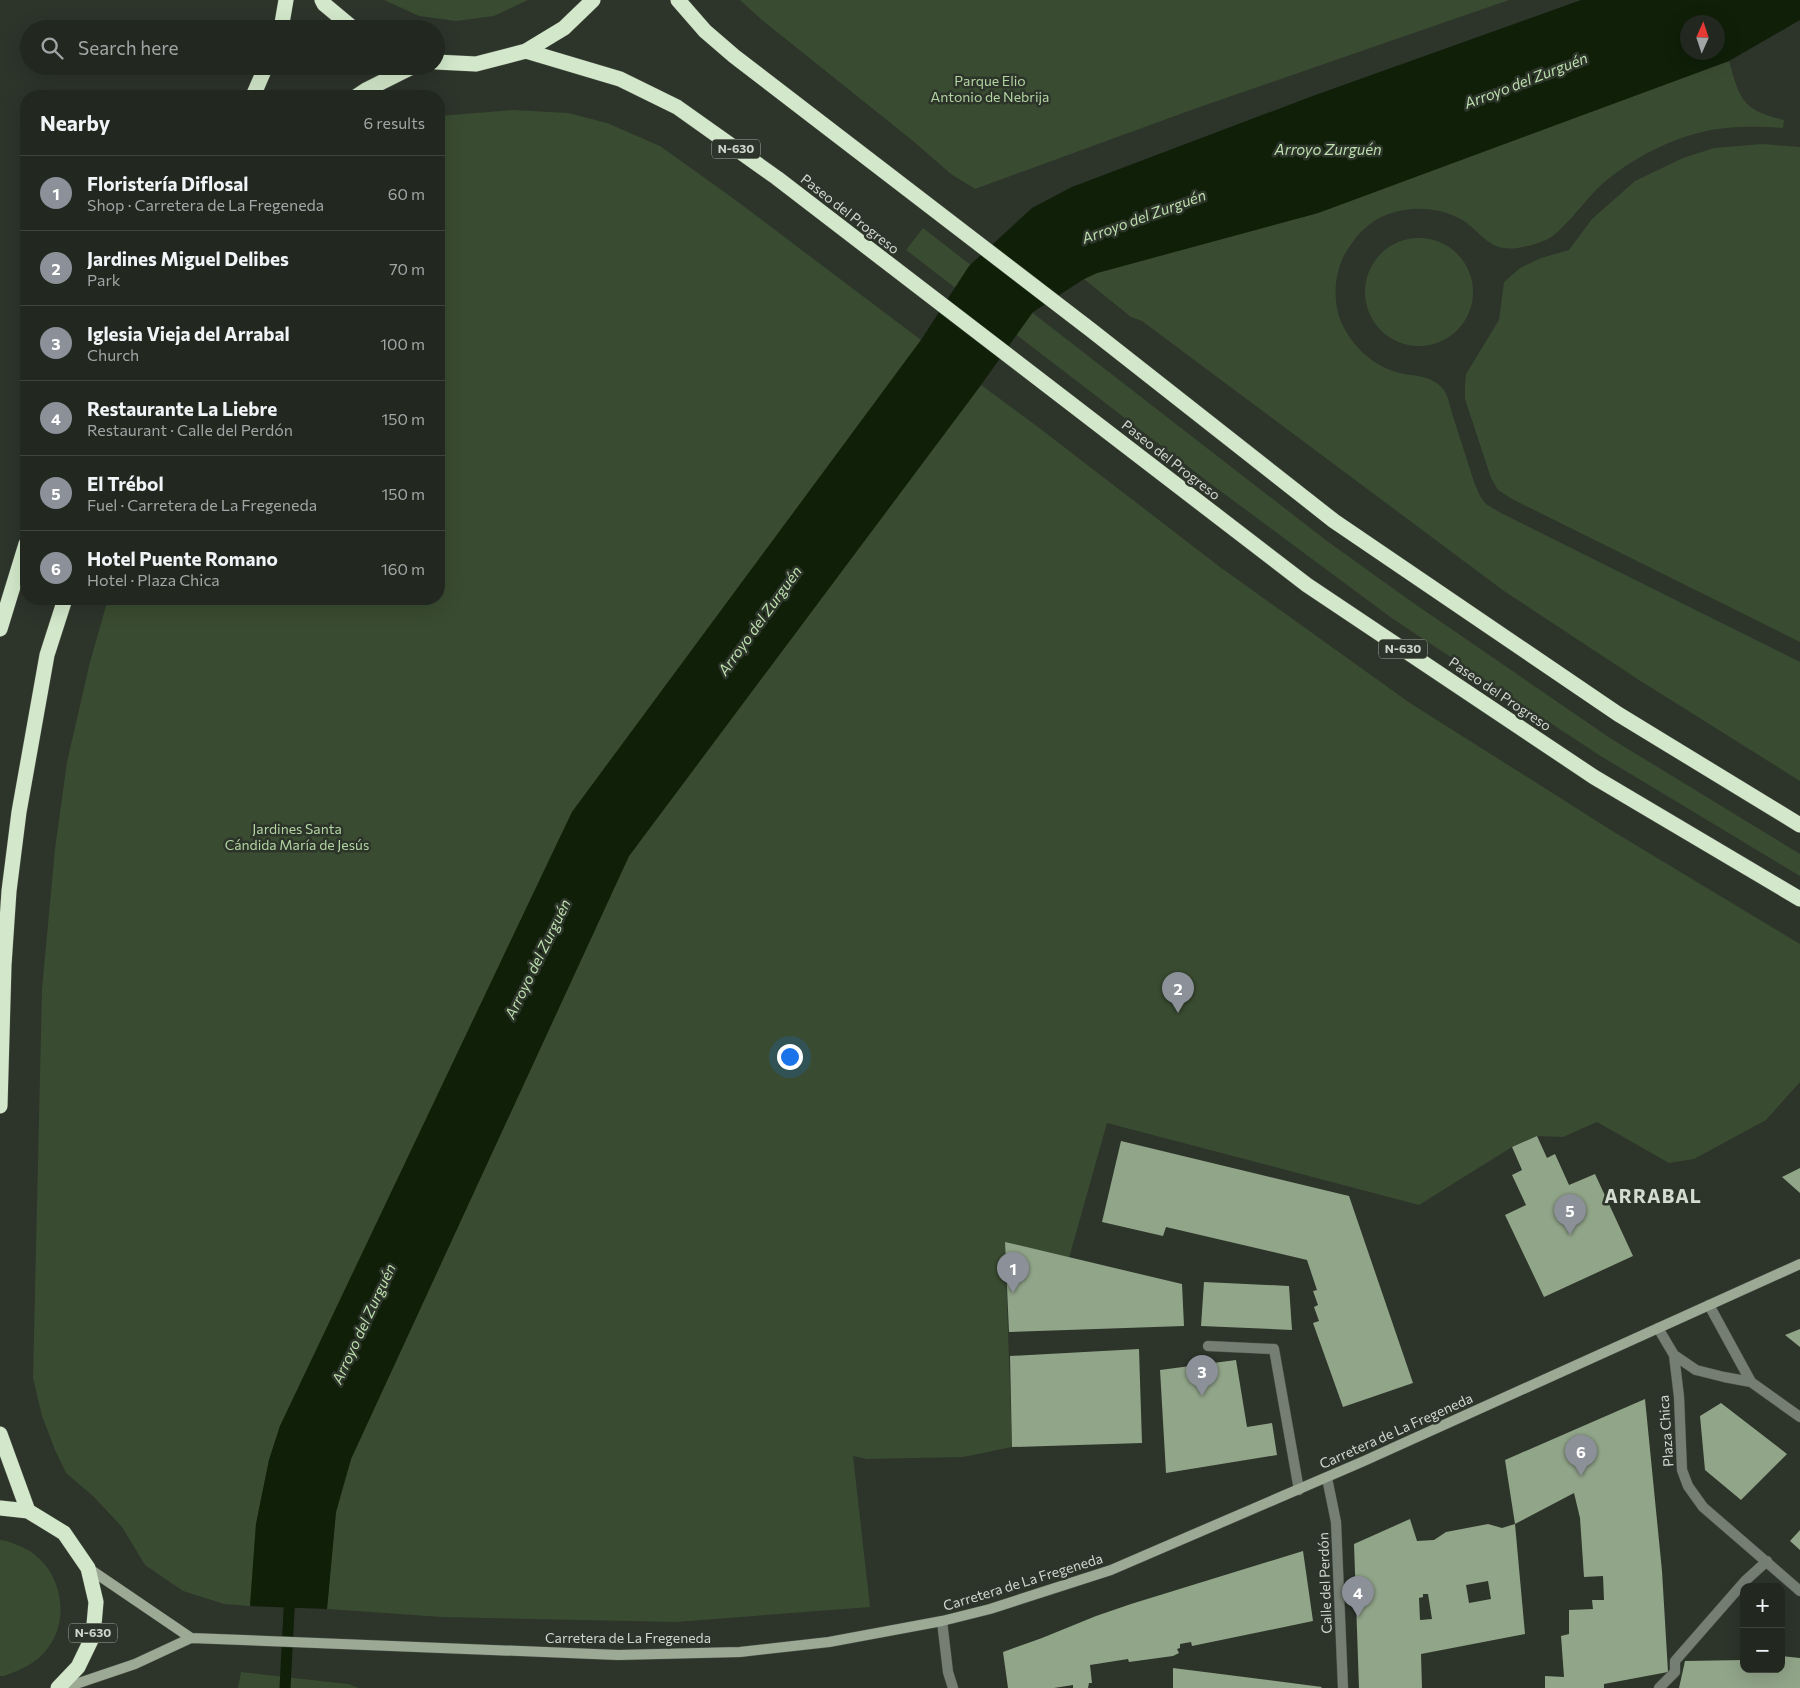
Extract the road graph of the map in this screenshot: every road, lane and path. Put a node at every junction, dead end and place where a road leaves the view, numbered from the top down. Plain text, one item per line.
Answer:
1 (286, 0) edge
2 (322, 0) edge
3 (594, 0) edge
4 (678, 0) edge
5 (283, 20) edge
6 (343, 20) edge
7 (526, 51) junction
8 (445, 62) edge
9 (262, 75) edge
10 (396, 75) edge
11 (256, 90) edge
12 (366, 90) edge
13 (20, 564) edge
14 (63, 605) edge
15 (0, 629) edge
16 (1800, 825) edge
17 (1800, 899) edge
18 (0, 1106) edge
19 (1800, 1264) edge
20 (1709, 1305) junction
21 (1658, 1328) junction
22 (1208, 1346) dead end
23 (1674, 1355) junction
24 (1751, 1382) junction
25 (1800, 1417) edge
26 (0, 1434) edge
27 (1327, 1478) junction
28 (1299, 1490) junction
29 (0, 1508) edge
30 (28, 1511) junction
31 (1767, 1561) junction
32 (88, 1568) junction
33 (1800, 1591) edge
34 (942, 1621) junction
35 (192, 1638) junction
36 (58, 1688) edge
37 (64, 1688) edge
38 (953, 1688) edge
39 (1343, 1688) edge
40 (1659, 1688) edge

1 - 5 highway
2 - 6 highway
3 - 7 highway
4 - 16 highway
7 - 8 highway
7 - 17 highway, Paseo del Progreso / N-630
9 - 11 highway
10 - 12 highway
13 - 15 highway
14 - 18 highway
19 - 20 main road, Carretera de La Fregeneda
20 - 21 main road, Carretera de La Fregeneda
20 - 24 street
21 - 23 street, Plaza Chica
21 - 27 main road, Carretera de La Fregeneda
22 - 28 street
23 - 24 street
23 - 31 street, Plaza Chica
24 - 25 street
26 - 30 highway
27 - 28 main road, Carretera de La Fregeneda
27 - 39 street, Calle del Perdón
28 - 34 main road, Carretera de La Fregeneda
29 - 30 highway, N-630
30 - 32 highway, N-630
31 - 33 street, Plaza Chica
31 - 40 street
32 - 35 main road
32 - 36 highway, N-630
34 - 35 main road, Carretera de La Fregeneda
34 - 38 street
35 - 37 main road, Carretera de La Fregeneda

